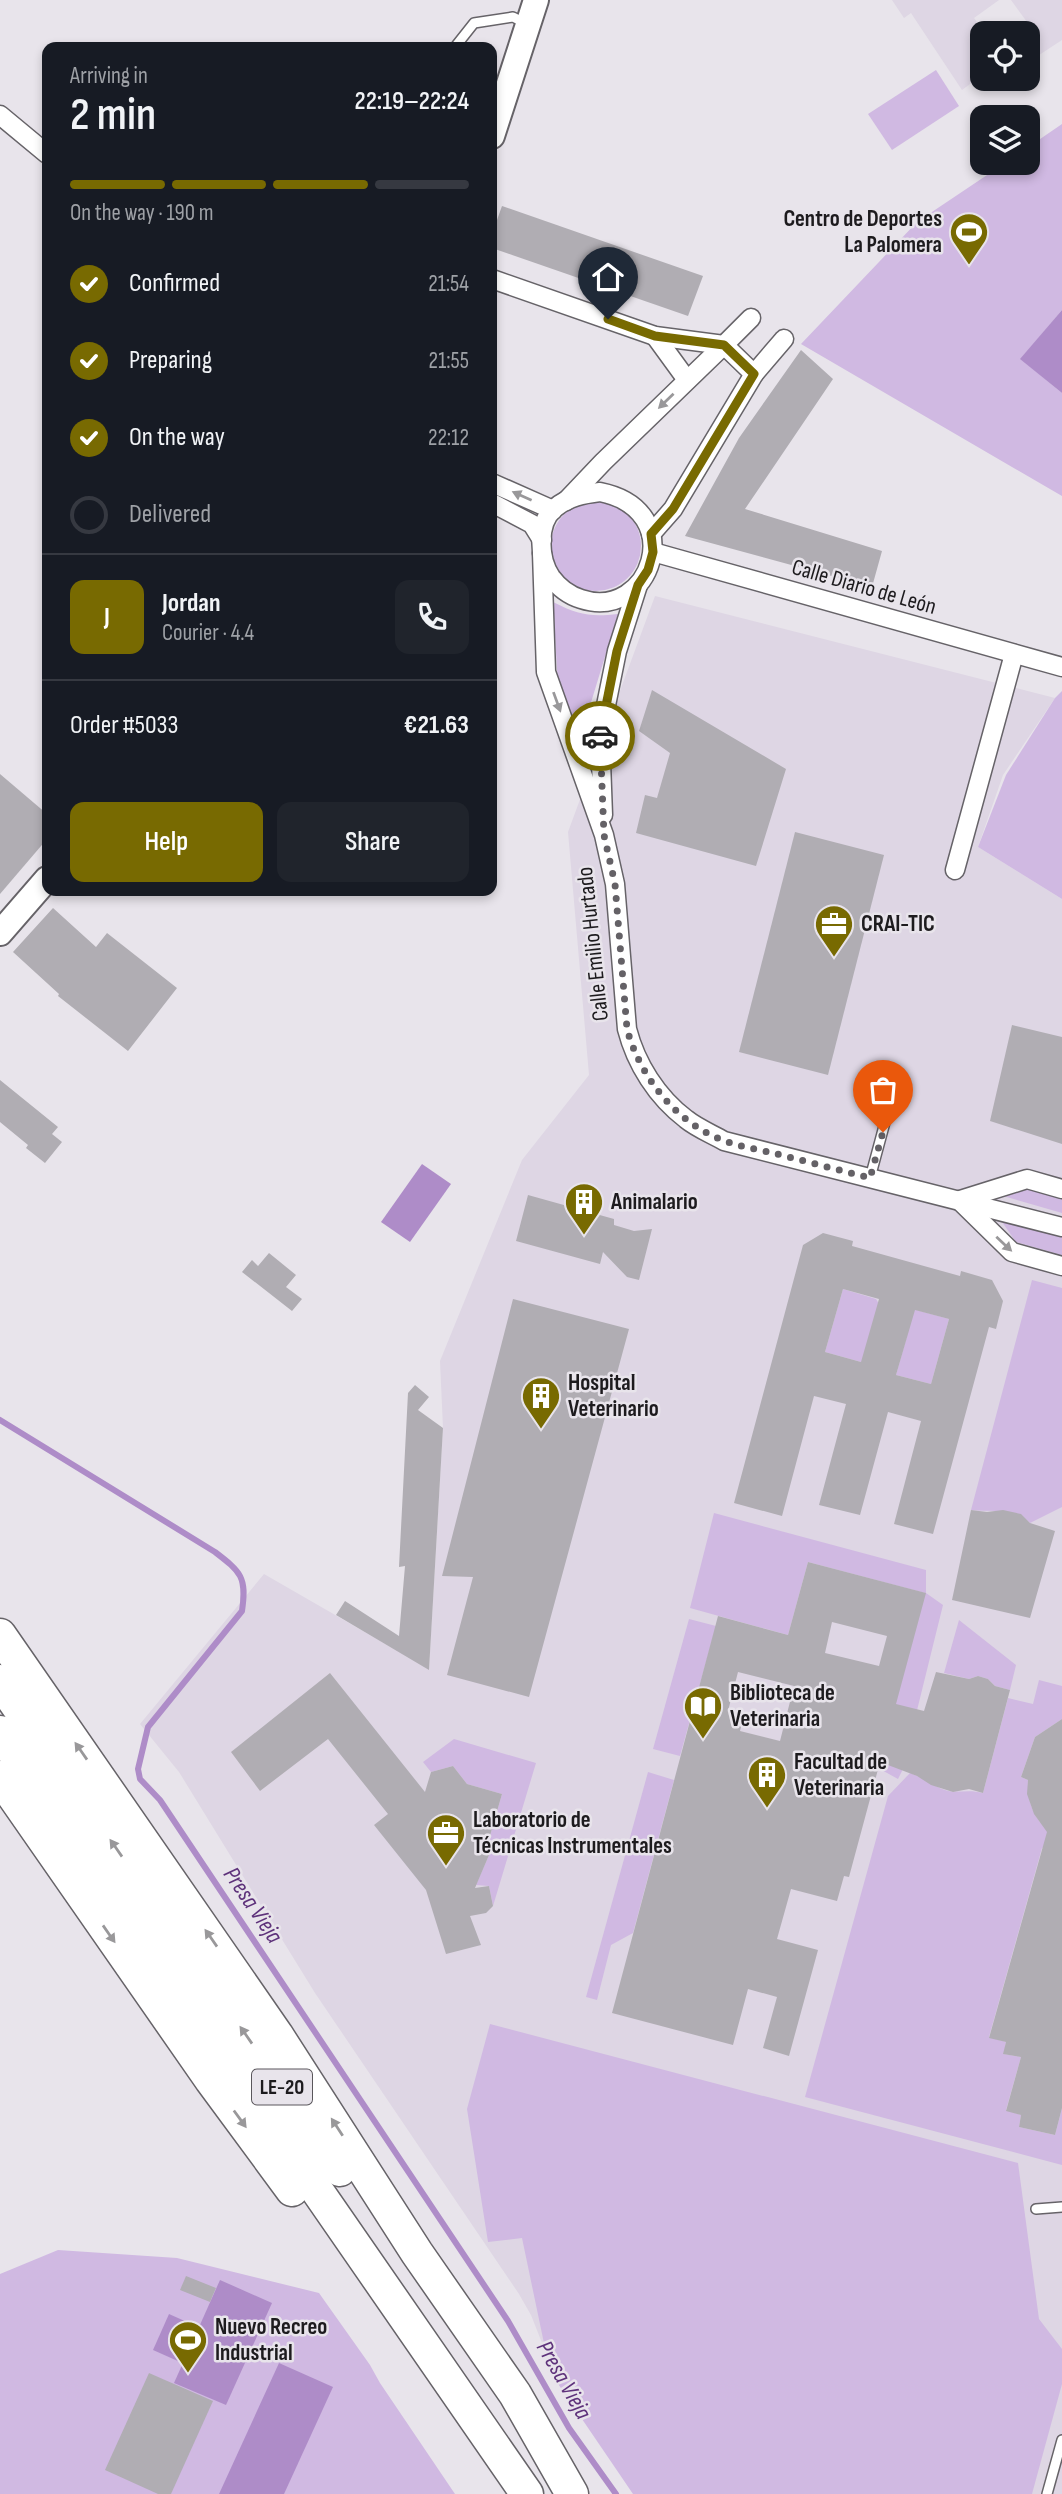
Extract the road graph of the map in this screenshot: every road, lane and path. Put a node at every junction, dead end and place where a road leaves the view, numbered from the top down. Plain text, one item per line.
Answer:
1 (530, 7) edge
2 (460, 42) edge
3 (497, 78) edge
4 (0, 115) edge
5 (497, 119) edge
6 (42, 150) edge
7 (497, 281) edge
8 (751, 318) dead end
9 (655, 336) junction
10 (784, 339) dead end
11 (724, 345) junction
12 (754, 374) junction
13 (687, 380) junction
14 (497, 485) edge
15 (559, 505) junction
16 (497, 506) edge
17 (652, 543) junction
18 (542, 547) junction
19 (638, 585) junction
20 (1013, 654) junction
21 (1062, 667) edge
22 (604, 835) junction
23 (955, 870) dead end
24 (42, 885) edge
25 (0, 933) edge
26 (891, 1100) dead end
27 (870, 1178) junction
28 (1062, 1189) edge
29 (960, 1200) junction
30 (1062, 1227) edge
31 (1062, 1265) edge
32 (0, 1635) edge
33 (0, 1681) edge
34 (0, 1732) edge
35 (0, 1777) edge
36 (1062, 2207) edge
37 (1036, 2209) dead end
38 (1062, 2440) edge
39 (516, 2494) edge
40 (527, 2494) edge
41 (564, 2494) edge
42 (572, 2494) edge
43 (1047, 2494) edge

1 - 2 lane
1 - 3 street
1 - 5 street
4 - 6 street
7 - 9 street
8 - 11 street
9 - 11 street
9 - 13 street
10 - 12 street
11 - 12 street
11 - 13 street
12 - 17 street
13 -> 15 street
15 -> 14 street
15 - 17 street
15 - 18 street
16 - 18 street
17 - 19 street
17 - 20 street, Calle Diario de León
18 - 19 street
18 -> 22 street, Calle Emilio Hurtado
19 - 22 street, Calle Emilio Hurtado
20 - 21 street, Calle Diario de León
20 - 23 street
22 - 27 street, Calle Emilio Hurtado
24 - 25 street
26 - 27 lane
27 - 29 street, Calle Emilio Hurtado
28 - 29 street
29 - 30 street, Calle Emilio Hurtado
29 -> 31 street
42 -> 32 highway
41 -> 33 highway, LE-20
34 - 40 highway, LE-20
35 -> 39 highway
36 - 37 lane
38 - 43 lane

